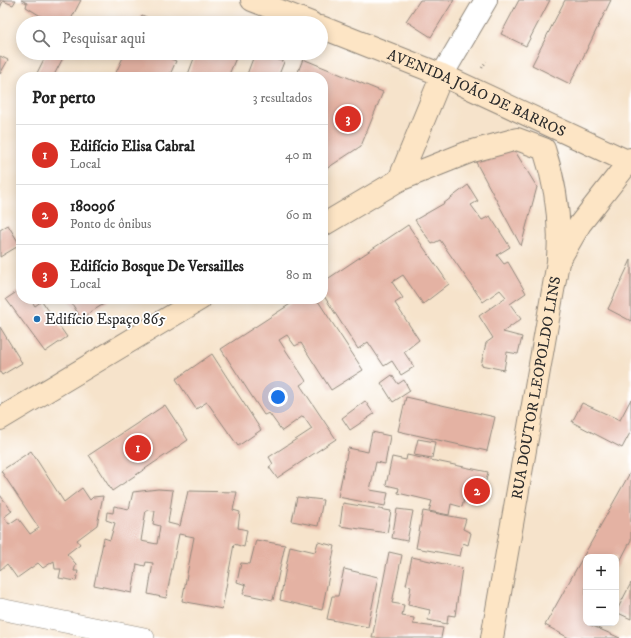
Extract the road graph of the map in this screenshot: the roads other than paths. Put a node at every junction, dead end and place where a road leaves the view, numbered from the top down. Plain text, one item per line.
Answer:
1 (252, 0) edge
2 (486, 0) edge
3 (292, 16) edge
4 (328, 30) edge
5 (442, 75) junction
6 (630, 161) edge
7 (399, 180) junction
8 (328, 222) edge
9 (558, 262) junction
10 (192, 304) edge
11 (0, 419) edge
12 (0, 609) edge
13 (144, 638) edge
14 (492, 638) edge

1 - 3 main road
2 - 5 street
4 - 5 main road, AVENIDA JOÃO DE BARROS
5 - 6 main road, AVENIDA JOÃO DE BARROS
5 - 7 main road
6 - 9 main road, RUA DOUTOR LEOPOLDO LINS
7 - 8 main road
7 - 9 main road
9 - 14 main road, RUA DOUTOR LEOPOLDO LINS
10 - 11 main road
12 - 13 street

